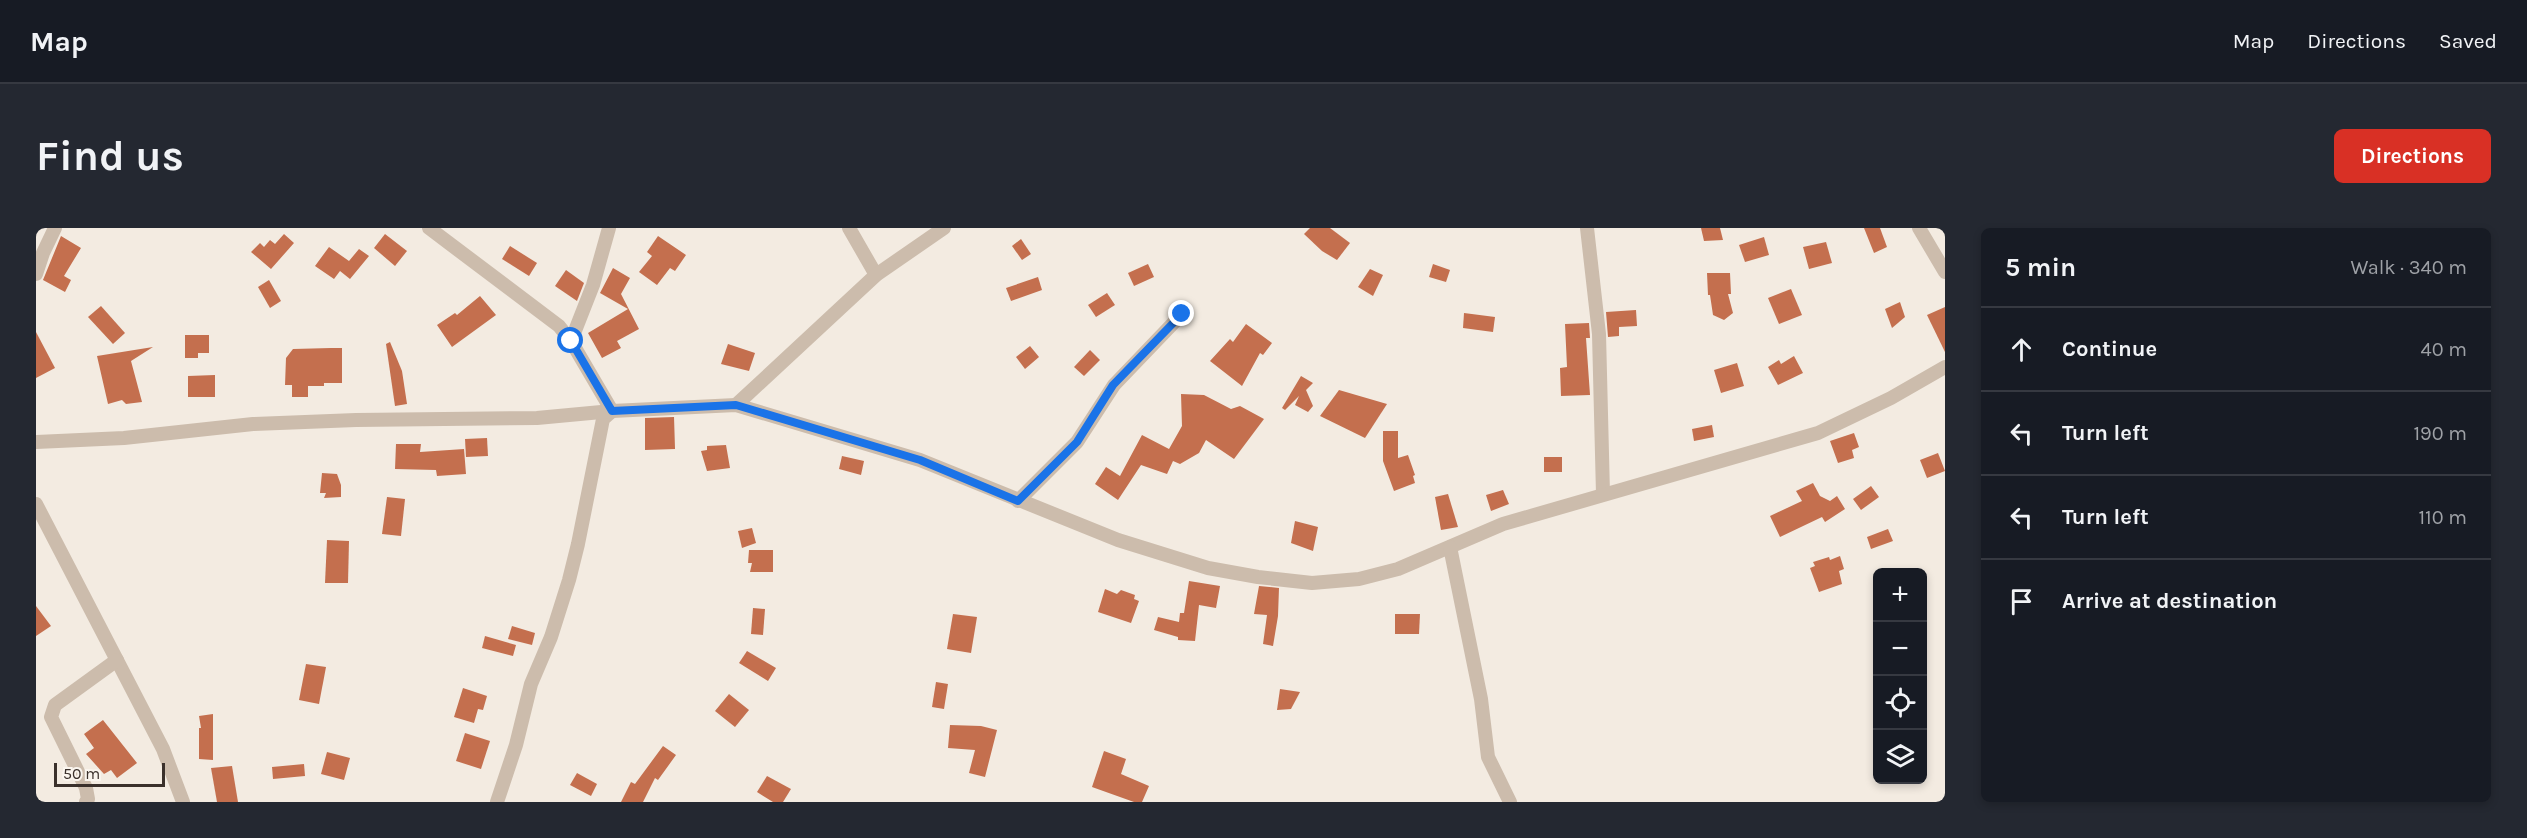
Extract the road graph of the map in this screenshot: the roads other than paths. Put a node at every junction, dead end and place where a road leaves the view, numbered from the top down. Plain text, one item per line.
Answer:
1 (55, 228) edge
2 (429, 228) edge
3 (609, 228) edge
4 (849, 228) edge
5 (944, 228) edge
6 (1587, 228) edge
7 (1919, 228) edge
8 (1945, 272) edge
9 (36, 274) edge
10 (876, 275) junction
11 (1182, 314) dead end
12 (571, 341) junction
13 (1945, 367) edge
14 (736, 405) junction
15 (612, 411) junction
16 (36, 442) edge
17 (1603, 494) junction
18 (1018, 501) junction
19 (36, 504) edge
20 (1450, 547) junction
21 (117, 660) junction
22 (86, 802) edge
23 (183, 802) edge
24 (497, 802) edge
25 (1510, 802) edge

1 - 9 street
2 - 12 street
3 - 12 street
4 - 10 street
5 - 10 street
6 - 17 street
7 - 8 street
10 - 14 street
11 - 18 street
12 - 15 street
13 - 17 street
14 - 15 street
14 - 18 street
15 - 16 street
15 - 24 street
17 - 20 street
18 - 20 street
19 - 21 street
20 - 25 street
21 - 22 street
21 - 23 street

